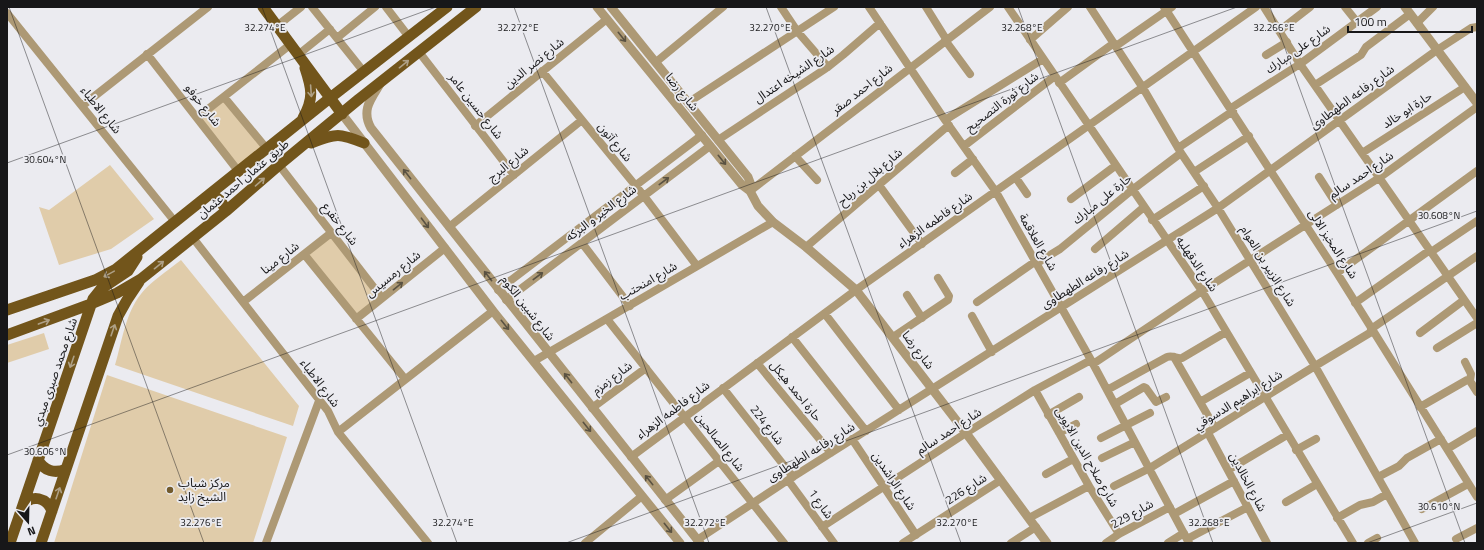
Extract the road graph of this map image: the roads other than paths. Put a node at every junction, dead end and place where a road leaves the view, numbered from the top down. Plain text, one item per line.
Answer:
1 (208, 7) edge
2 (263, 7) edge
3 (301, 7) edge
4 (312, 7) edge
5 (375, 7) edge
6 (386, 7) edge
7 (447, 7) edge
8 (476, 7) edge
9 (598, 7) edge
10 (611, 7) edge
11 (723, 7) edge
12 (781, 7) edge
13 (834, 7) edge
14 (869, 7) edge
15 (926, 7) edge
16 (990, 7) edge
17 (1008, 7) edge
18 (1068, 7) edge
19 (1256, 7) edge
20 (1264, 7) edge
21 (1310, 7) edge
22 (1345, 7) edge
23 (1377, 7) edge
24 (1433, 7) edge
25 (1093, 8) edge
26 (1167, 8) edge
27 (1408, 10) edge
28 (7, 13) edge
29 (607, 19) junction
30 (1357, 22) junction
31 (880, 23) junction
32 (1417, 23) junction
33 (277, 26) junction
34 (1477, 27) edge
35 (330, 29) junction
36 (797, 31) junction
37 (1279, 31) junction
38 (409, 37) junction
39 (337, 38) junction
40 (945, 40) junction
41 (1030, 40) junction
42 (1286, 42) junction
43 (291, 44) junction
44 (1115, 44) junction
45 (1437, 50) junction
46 (419, 52) junction
47 (1193, 52) junction
48 (147, 54) junction
49 (1266, 55) dead end
50 (301, 57) junction
51 (1043, 59) junction
52 (656, 62) junction
53 (1300, 64) junction
54 (828, 67) junction
55 (910, 68) junction
56 (542, 71) junction
57 (364, 72) junction
58 (970, 74) dead end
59 (1057, 80) junction
60 (381, 82) junction
61 (1315, 85) junction
62 (1465, 87) junction
63 (1143, 88) junction
64 (335, 95) junction
65 (224, 97) junction
66 (360, 99) junction
67 (689, 102) junction
68 (1477, 103) edge
69 (82, 106) junction
70 (1477, 106) edge
71 (1232, 109) junction
72 (342, 114) junction
73 (198, 118) junction
74 (582, 120) junction
75 (1339, 120) junction
76 (301, 122) junction
77 (947, 123) junction
78 (475, 126) junction
79 (1088, 126) junction
80 (702, 135) junction
81 (1249, 136) junction
82 (718, 140) junction
83 (364, 143) junction
84 (303, 146) junction
85 (710, 146) junction
86 (964, 146) junction
87 (267, 149) junction
88 (1179, 150) junction
89 (1362, 153) junction
90 (794, 156) junction
91 (973, 159) junction
92 (279, 165) junction
93 (1115, 166) junction
94 (1270, 169) junction
95 (1477, 171) edge
96 (239, 172) junction
97 (1194, 172) junction
98 (955, 173) dead end
99 (514, 175) junction
100 (1016, 178) junction
101 (1319, 178) dead end
102 (1380, 178) junction
103 (817, 180) dead end
104 (879, 185) junction
105 (635, 186) junction
106 (1204, 186) junction
107 (1132, 190) junction
108 (750, 191) junction
109 (996, 192) junction
110 (212, 194) junction
111 (1027, 194) dead end
112 (644, 196) junction
113 (1071, 199) dead end
114 (1337, 205) junction
115 (1144, 207) junction
116 (1218, 208) junction
117 (226, 211) junction
118 (1152, 220) junction
119 (1409, 221) junction
120 (1477, 221) edge
121 (774, 222) junction
122 (176, 223) junction
123 (1306, 225) junction
124 (449, 227) junction
125 (331, 233) junction
126 (193, 238) junction
127 (1167, 241) junction
128 (582, 243) junction
129 (922, 244) junction
130 (806, 247) junction
131 (444, 248) junction
132 (1095, 249) dead end
133 (142, 250) junction
134 (1430, 251) junction
135 (304, 254) junction
136 (1477, 256) edge
137 (1251, 260) junction
138 (1036, 262) junction
139 (697, 266) junction
140 (1337, 273) junction
141 (1448, 276) junction
142 (938, 278) dead end
143 (141, 279) junction
144 (498, 290) junction
145 (856, 290) junction
146 (1202, 292) junction
147 (907, 294) dead end
148 (382, 298) junction
149 (506, 300) junction
150 (1464, 300) junction
151 (243, 302) junction
152 (977, 302) dead end
153 (1355, 303) junction
154 (91, 304) junction
155 (630, 306) junction
156 (1474, 306) edge
157 (1062, 308) junction
158 (7, 310) edge
159 (493, 311) junction
160 (824, 314) junction
161 (972, 316) dead end
162 (922, 318) junction
163 (1477, 318) edge
164 (356, 319) junction
165 (607, 319) junction
166 (1477, 323) edge
167 (1372, 330) junction
168 (1226, 332) junction
169 (1420, 333) dead end
170 (7, 335) edge
171 (792, 337) junction
172 (893, 337) junction
173 (1437, 348) dead end
174 (992, 352) junction
175 (549, 353) junction
176 (1174, 357) junction
177 (534, 361) junction
178 (1092, 362) junction
179 (1465, 362) dead end
180 (757, 363) junction
181 (1315, 366) junction
182 (646, 368) junction
183 (1250, 374) junction
184 (405, 379) junction
185 (1470, 381) junction
186 (723, 388) junction
187 (933, 389) junction
188 (1035, 390) junction
189 (1107, 390) junction
190 (1477, 392) edge
191 (1079, 397) dead end
192 (1166, 397) dead end
193 (1264, 397) junction
194 (319, 401) junction
195 (1200, 402) junction
196 (1115, 404) junction
197 (1420, 407) junction
198 (592, 408) junction
199 (899, 410) junction
200 (1150, 412) dead end
201 (1048, 414) junction
202 (684, 416) junction
203 (1076, 424) dead end
204 (1126, 425) junction
205 (1211, 430) junction
206 (866, 431) junction
207 (1477, 431) edge
208 (338, 432) junction
209 (966, 433) junction
210 (1059, 433) junction
211 (1287, 436) junction
212 (1100, 438) dead end
213 (852, 439) junction
214 (1316, 439) dead end
215 (1441, 440) junction
216 (1135, 442) junction
217 (1296, 450) junction
218 (1447, 450) junction
219 (831, 453) junction
220 (631, 457) junction
221 (1102, 458) dead end
222 (1073, 459) junction
223 (38, 460) junction
224 (719, 461) junction
225 (1150, 468) junction
226 (66, 469) junction
227 (1228, 470) junction
228 (1046, 474) dead end
229 (1378, 477) junction
230 (790, 478) junction
231 (1001, 480) junction
232 (1234, 481) junction
233 (1317, 484) junction
234 (1468, 484) junction
235 (1089, 486) junction
236 (1114, 486) dead end
237 (884, 487) junction
238 (1387, 494) junction
239 (642, 496) junction
240 (1477, 497) edge
241 (665, 500) junction
242 (1286, 502) dead end
243 (753, 503) junction
244 (23, 506) junction
245 (1248, 507) junction
246 (1422, 508) dead end
247 (1172, 510) junction
248 (52, 511) junction
249 (1029, 518) junction
250 (1337, 518) junction
251 (822, 527) junction
252 (1036, 527) junction
253 (1477, 528) edge
254 (1119, 534) junction
255 (916, 536) junction
256 (1187, 538) edge
257 (1377, 538) dead end
258 (1456, 539) dead end
259 (698, 541) edge
260 (1266, 541) edge
261 (1350, 542) edge
262 (10, 543) edge
263 (41, 543) edge
264 (266, 543) edge
265 (428, 543) edge
266 (587, 543) edge
267 (680, 543) edge
268 (784, 543) edge
269 (833, 543) edge
270 (903, 543) edge
271 (1011, 543) edge
272 (1047, 543) edge
273 (1106, 543) edge
274 (1168, 543) edge
275 (1257, 543) edge
276 (1368, 543) edge
277 (1415, 543) edge

1 - 48 street
2 - 33 main road
3 - 33 street
4 - 35 street
5 - 39 street
6 - 38 street
7 - 38 main road, طريق عثمان احمد عثمان
8 - 46 main road, طريق عثمان احمد عثمان
9 - 29 street, شارع رضا
10 - 52 street, شارع رضا
11 - 52 street
12 - 36 street
13 - 36 street
14 - 31 street, شارع العلاقمة
15 - 40 street
16 - 40 street, شارع احمد صقر
17 - 41 street, شارع الدقهليه
18 - 41 street
19 - 47 street, شارع فاطمه الزهراء
20 - 37 street
21 - 37 street
22 - 30 street
23 - 30 street, شارع على مبارك
24 - 32 street
25 - 44 street, شارع الزبير بن العوام
26 - 44 street, شارع ثورة التصحيح
26 - 47 street, شارع المخبز الالى
27 - 32 street
27 - 61 street
28 - 69 street, شارع الاطباء
29 - 56 street, شارع نصر الدين
29 -> 80 street, شارع رضا
30 - 53 street, شارع على مبارك
31 - 54 street, شارع الشيخه اعتدال
31 - 55 street, شارع العلاقمة
32 - 45 street
33 - 43 main road
34 - 45 street, شارع رفاعه الطهطاوى
35 - 39 street
35 - 50 street
36 - 54 street
36 - 67 street
37 - 42 street
38 - 57 main road, طريق عثمان احمد عثمان
39 - 57 street
40 - 55 street, شارع احمد صقر
40 - 58 street
41 - 51 street, شارع الدقهليه
42 - 49 street
42 - 53 street
43 - 50 main road
43 - 65 street
44 - 59 street, شارع ثورة التصحيح
44 - 63 street, شارع الزبير بن العوام
45 - 62 street
45 - 75 street, شارع رفاعه الطهطاوى
60 -> 46 main road, طريق عثمان احمد عثمان
46 - 78 street, شارع حسين عامر
47 - 63 street, شارع فاطمه الزهراء
47 - 71 street, شارع المخبز الالى
48 - 69 street
48 - 73 street, شارع خوفو
50 - 64 main road
50 -> 76 main road
51 - 59 street, شارع الدقهليه
51 - 77 street, شارع بلال بن رباح
52 - 67 street, شارع رضا
53 - 61 street
53 - 71 street, شارع على مبارك
54 - 82 street, شارع الشيخه اعتدال
55 - 77 street, شارع العلاقمة
55 - 90 street, شارع احمد صقر
56 - 74 street, شارع آتون
56 - 78 street, شارع نصر الدين
57 - 64 main road, طريق عثمان احمد عثمان
59 - 79 street, شارع الدقهليه
59 - 86 street, شارع ثورة التصحيح
60 - 66 main road, طريق عثمان احمد عثمان
124 -> 60 street, شارع شبين الكوم
61 - 75 street
62 - 68 street
62 - 89 street, حارة ابو خالد
63 - 79 street, شارع فاطمه الزهراء
63 - 88 street, شارع الزبير بن العوام
64 - 66 main road
64 - 72 main road
64 - 76 main road, طريق عثمان احمد عثمان
65 - 73 street
65 - 87 street
66 - 72 main road, طريق عثمان احمد عثمان
67 - 82 street, شارع رضا
69 - 122 street, شارع الاطباء
70 - 102 street, شارع احمد سالم
71 - 81 street, شارع المخبز الالى
71 - 88 street, شارع على مبارك
72 - 83 street
72 - 84 main road, طريق عثمان احمد عثمان
73 - 96 street, شارع خوفو
74 - 99 street, شارع البرج
74 - 105 street, شارع آتون
75 - 89 street
75 - 94 street, شارع رفاعه الطهطاوى
76 - 87 main road, طريق عثمان احمد عثمان
77 - 86 street, شارع العلاقمة
77 - 104 street, شارع بلال بن رباح
78 - 99 street, شارع حسين عامر
79 - 93 street, شارع الدقهليه
79 - 100 street, شارع فاطمه الزهراء
80 - 85 street, شارع رضا
80 - 105 street, شارع الخير و البركه
81 - 94 street, شارع المخبز الالى
81 - 97 street
82 - 108 street, شارع رضا
83 - 84 main road
83 -> 131 street
84 - 92 main road, طريق عثمان احمد عثمان
85 -> 108 street, شارع رضا
112 -> 85 street, شارع الخير و البركه
86 - 91 street, شارع العلاقمة
87 - 96 main road, طريق عثمان احمد عثمان
88 - 97 street, شارع الزبير بن العوام
88 - 107 street, حارة على مبارك
89 - 102 street
90 - 103 street
90 - 108 street, شارع احمد صقر
91 - 98 street
91 - 109 street, شارع العلاقمة
117 -> 92 main road, طريق عثمان احمد عثمان
92 - 125 street, شارع خفرع
93 - 107 street, شارع الدقهليه
93 - 113 street
94 - 116 street, شارع رفاعه الطهطاوى
94 - 123 street, شارع المخبز الالى
95 - 119 street
96 - 110 main road, طريق عثمان احمد عثمان
97 - 106 street, شارع الزبير بن العوام
99 - 124 street, شارع البرج
100 - 109 street, شارع فاطمه الزهراء
100 - 111 street
101 - 114 street
102 - 114 street, شارع احمد سالم
102 - 119 street
104 - 129 street
104 - 130 street, شارع بلال بن رباح
105 - 112 street, شارع آتون
105 - 144 street, شارع الخير و البركه
106 - 116 street, شارع الزبير بن العوام
106 - 118 street
107 - 115 street, شارع الدقهليه
107 - 138 street, حارة على مبارك
108 - 121 street, شارع رضا
109 - 129 street, شارع فاطمه الزهراء
109 - 138 street, شارع العلاقمة
110 - 117 main road
110 - 122 main road, طريق عثمان احمد عثمان
112 - 128 street, شارع الخير و البركه
112 - 139 street, شارع آتون
114 - 123 street, شارع احمد سالم
115 - 118 street, شارع الدقهليه
115 - 132 street
116 - 127 street, شارع رفاعه الطهطاوى
116 - 137 street, شارع الزبير بن العوام
117 - 126 main road, طريق عثمان احمد عثمان
118 - 127 street, شارع الدقهليه
119 - 134 street
119 - 140 street
120 - 134 street
121 - 130 street, شارع رضا
121 - 139 street, شارع امنحتب
122 - 133 main road, طريق عثمان احمد عثمان
123 - 137 street, شارع احمد سالم
123 - 140 street, شارع المخبز الالى
144 -> 124 street, شارع شبين الكوم
125 - 135 street, شارع مينا
125 - 148 street, شارع خفرع
143 -> 126 main road, طريق عثمان احمد عثمان
126 - 151 street, شارع الاطباء
127 - 146 street, شارع الدقهليه
127 - 157 street, شارع رفاعه الطهطاوى
149 -> 128 street, شارع الخير و البركه
128 - 155 street
129 - 145 street, شارع فاطمه الزهراء
130 - 145 street, شارع رضا
148 -> 131 street, شارع رمسيس
131 - 159 street
133 - 154 main road, شارع محمد صبرى مبدي
133 -> 158 main road, طريق عثمان احمد عثمان
134 - 141 street
134 - 153 street
135 - 151 street, شارع مينا
135 - 164 street
136 - 141 street, شارع ابراهيم الدسوقي
137 - 146 street, شارع احمد سالم
137 - 181 street, شارع الزبير بن العوام
138 - 152 street, حارة على مبارك
138 - 157 street, شارع العلاقمة
139 - 155 street, شارع امنحتب
140 - 153 street, شارع المخبز الالى
141 - 150 street
141 - 167 street, شارع ابراهيم الدسوقي
142 - 162 street
143 - 154 main road, طريق عثمان احمد عثمان
226 -> 143 main road
144 - 149 street, شارع شبين الكوم
145 - 160 street, شارع فاطمه الزهراء
145 - 172 street, شارع رضا
146 - 168 street, شارع الدقهليه
146 - 178 street, شارع احمد سالم
147 - 162 street
148 - 164 street, شارع رمسيس
149 - 175 street, شارع شبين الكوم
150 - 156 street
150 - 169 street
151 - 194 street, شارع الاطباء
153 - 167 street, شارع المخبز الالى
170 -> 154 main road, طريق عثمان احمد عثمان
154 -> 223 main road, شارع محمد صبرى مبدي
155 - 165 street, شارع امنحتب
156 - 163 street
157 - 174 street, شارع رفاعه الطهطاوى
157 - 178 street, شارع العلاقمة
159 -> 177 street
159 - 184 street
160 - 171 street, شارع فاطمه الزهراء
160 - 199 street
161 - 174 street
162 - 172 street
164 - 184 street
165 - 175 street, شارع امنحتب
165 - 182 street, شارع الصالحين
166 - 173 street
167 - 181 street, شارع ابراهيم الدسوقي
167 - 197 street, شارع المخبز الالى
168 - 176 street
168 - 183 street, شارع الدقهليه
171 - 180 street, شارع فاطمه الزهراء
171 - 206 street
172 - 187 street, شارع رضا
174 - 187 street, شارع رفاعه الطهطاوى
175 - 177 street, شارع امنحتب
198 -> 175 street, شارع شبين الكوم
176 - 189 street
176 - 195 street, شارع الخالدين
177 -> 239 street
178 - 188 street, شارع احمد سالم
178 - 189 street, شارع العلاقمة
179 - 185 street
180 - 186 street, شارع فاطمه الزهراء
180 - 219 street, حارة احمد هيكل
181 - 193 street, شارع ابراهيم الدسوقي
181 - 229 street, شارع الزبير بن العوام
182 - 198 street, شارع زمزم
182 - 202 street, شارع الصالحين
183 - 193 street, شارع الدقهليه
183 - 195 street
184 - 208 street
185 - 190 street
185 - 197 street
186 - 202 street, شارع فاطمه الزهراء
186 - 230 street, شارع 224
187 - 199 street, شارع رفاعه الطهطاوى
187 - 209 street, شارع رضا
188 - 201 street, شارع صلاح الدين الايوبى
188 - 209 street, شارع احمد سالم
189 - 196 street, شارع العلاقمة
191 - 201 street
192 - 196 street
193 - 205 street, شارع ابراهيم الدسوقي
193 - 211 street, شارع الدقهليه
194 - 208 street, شارع الاطباء
194 - 264 street
195 - 205 street, شارع الخالدين
196 - 204 street, شارع العلاقمة
197 - 215 street, شارع المخبز الالى
198 - 220 street, شارع شبين الكوم
199 - 206 street, شارع رفاعه الطهطاوى
200 - 204 street
201 - 210 street, شارع صلاح الدين الايوبى
202 - 220 street, شارع فاطمه الزهراء
202 - 224 street, شارع الصالحين
203 - 210 street
204 - 212 street
204 - 216 street, شارع العلاقمة
205 - 225 street, شارع ابراهيم الدسوقي
205 - 227 street, شارع الخالدين
206 - 213 street, شارع رفاعه الطهطاوى
207 - 218 street
208 - 265 street, شارع الاطباء
209 - 231 street, شارع رضا
209 - 237 street, شارع احمد سالم
210 - 222 street, شارع صلاح الدين الايوبى
211 - 217 street, شارع الدقهليه
211 - 227 street
213 - 219 street, شارع رفاعه الطهطاوى
213 - 237 street, شارع الراشدين
214 - 217 street
215 - 218 street, شارع المخبز الالى
215 - 229 street
216 - 221 street
216 - 225 street, شارع العلاقمة
217 - 233 street, شارع الدقهليه
218 - 234 street, شارع المخبز الالى
219 - 230 street, شارع رفاعه الطهطاوى
241 -> 220 street, شارع شبين الكوم
222 - 228 street
222 - 235 street, شارع صلاح الدين الايوبى
223 - 226 main road
223 - 244 main road, شارع محمد صبرى مبدي
224 - 241 street
224 - 243 street, شارع الصالحين
225 - 236 street, شارع ابراهيم الدسوقي
225 - 247 street, شارع العلاقمة
248 -> 226 main road
227 - 232 street, شارع الخالدين
229 - 238 street, شارع الزبير بن العوام
230 - 243 street, شارع رفاعه الطهطاوى
230 - 251 street, شارع 1
231 - 249 street, شارع رضا
231 - 255 street, شارع 226
232 - 245 street, شارع الخالدين
232 - 247 street, شارع 229
233 - 242 street
233 - 250 street, شارع الدقهليه
234 - 240 street, شارع المخبز الالى
234 - 246 street
235 - 249 street
235 - 254 street, شارع صلاح الدين الايوبى
237 - 251 street, شارع احمد سالم
237 - 255 street, شارع الراشدين
238 - 250 street
238 - 277 street, شارع الزبير بن العوام
239 - 266 street
239 -> 267 street
241 - 259 street, شارع شبين الكوم
243 - 259 street, شارع رفاعه الطهطاوى
243 - 268 street, شارع الصالحين
244 - 248 main road
244 - 262 main road, شارع محمد صبرى مبدي
245 - 256 street
245 - 260 street, شارع الخالدين
247 - 254 street, شارع 229
247 - 256 street, شارع العلاقمة
248 - 263 main road
249 - 252 street, شارع رضا
250 - 261 street, شارع الدقهليه
251 - 269 street, شارع 1
252 - 271 street
252 - 272 street, شارع رضا
253 - 258 street
254 - 273 street, شارع 229
255 - 270 street, شارع 226
256 - 274 street
257 - 276 street
260 - 275 street

